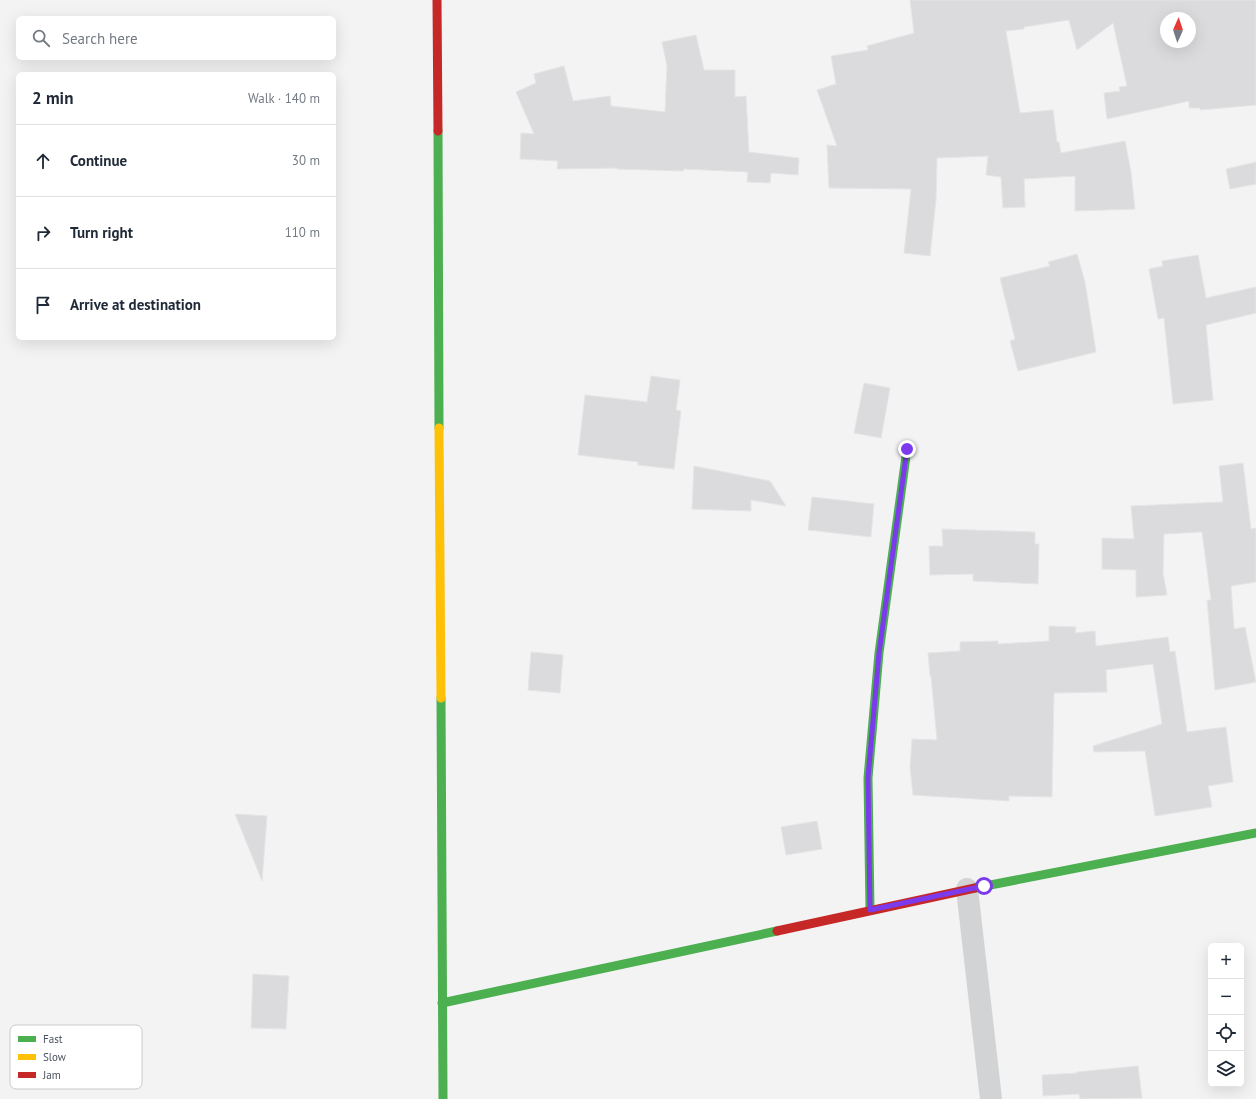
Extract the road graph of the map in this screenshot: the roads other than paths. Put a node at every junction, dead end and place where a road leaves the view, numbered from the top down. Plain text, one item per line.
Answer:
1 (437, 0) edge
2 (907, 449) dead end
3 (1256, 833) edge
4 (967, 889) junction
5 (870, 910) junction
6 (442, 1003) junction
7 (443, 1099) edge
8 (991, 1099) edge

1 - 6 main road
2 - 5 main road
3 - 4 main road
4 - 5 main road
4 - 8 street
5 - 6 main road
6 - 7 main road

